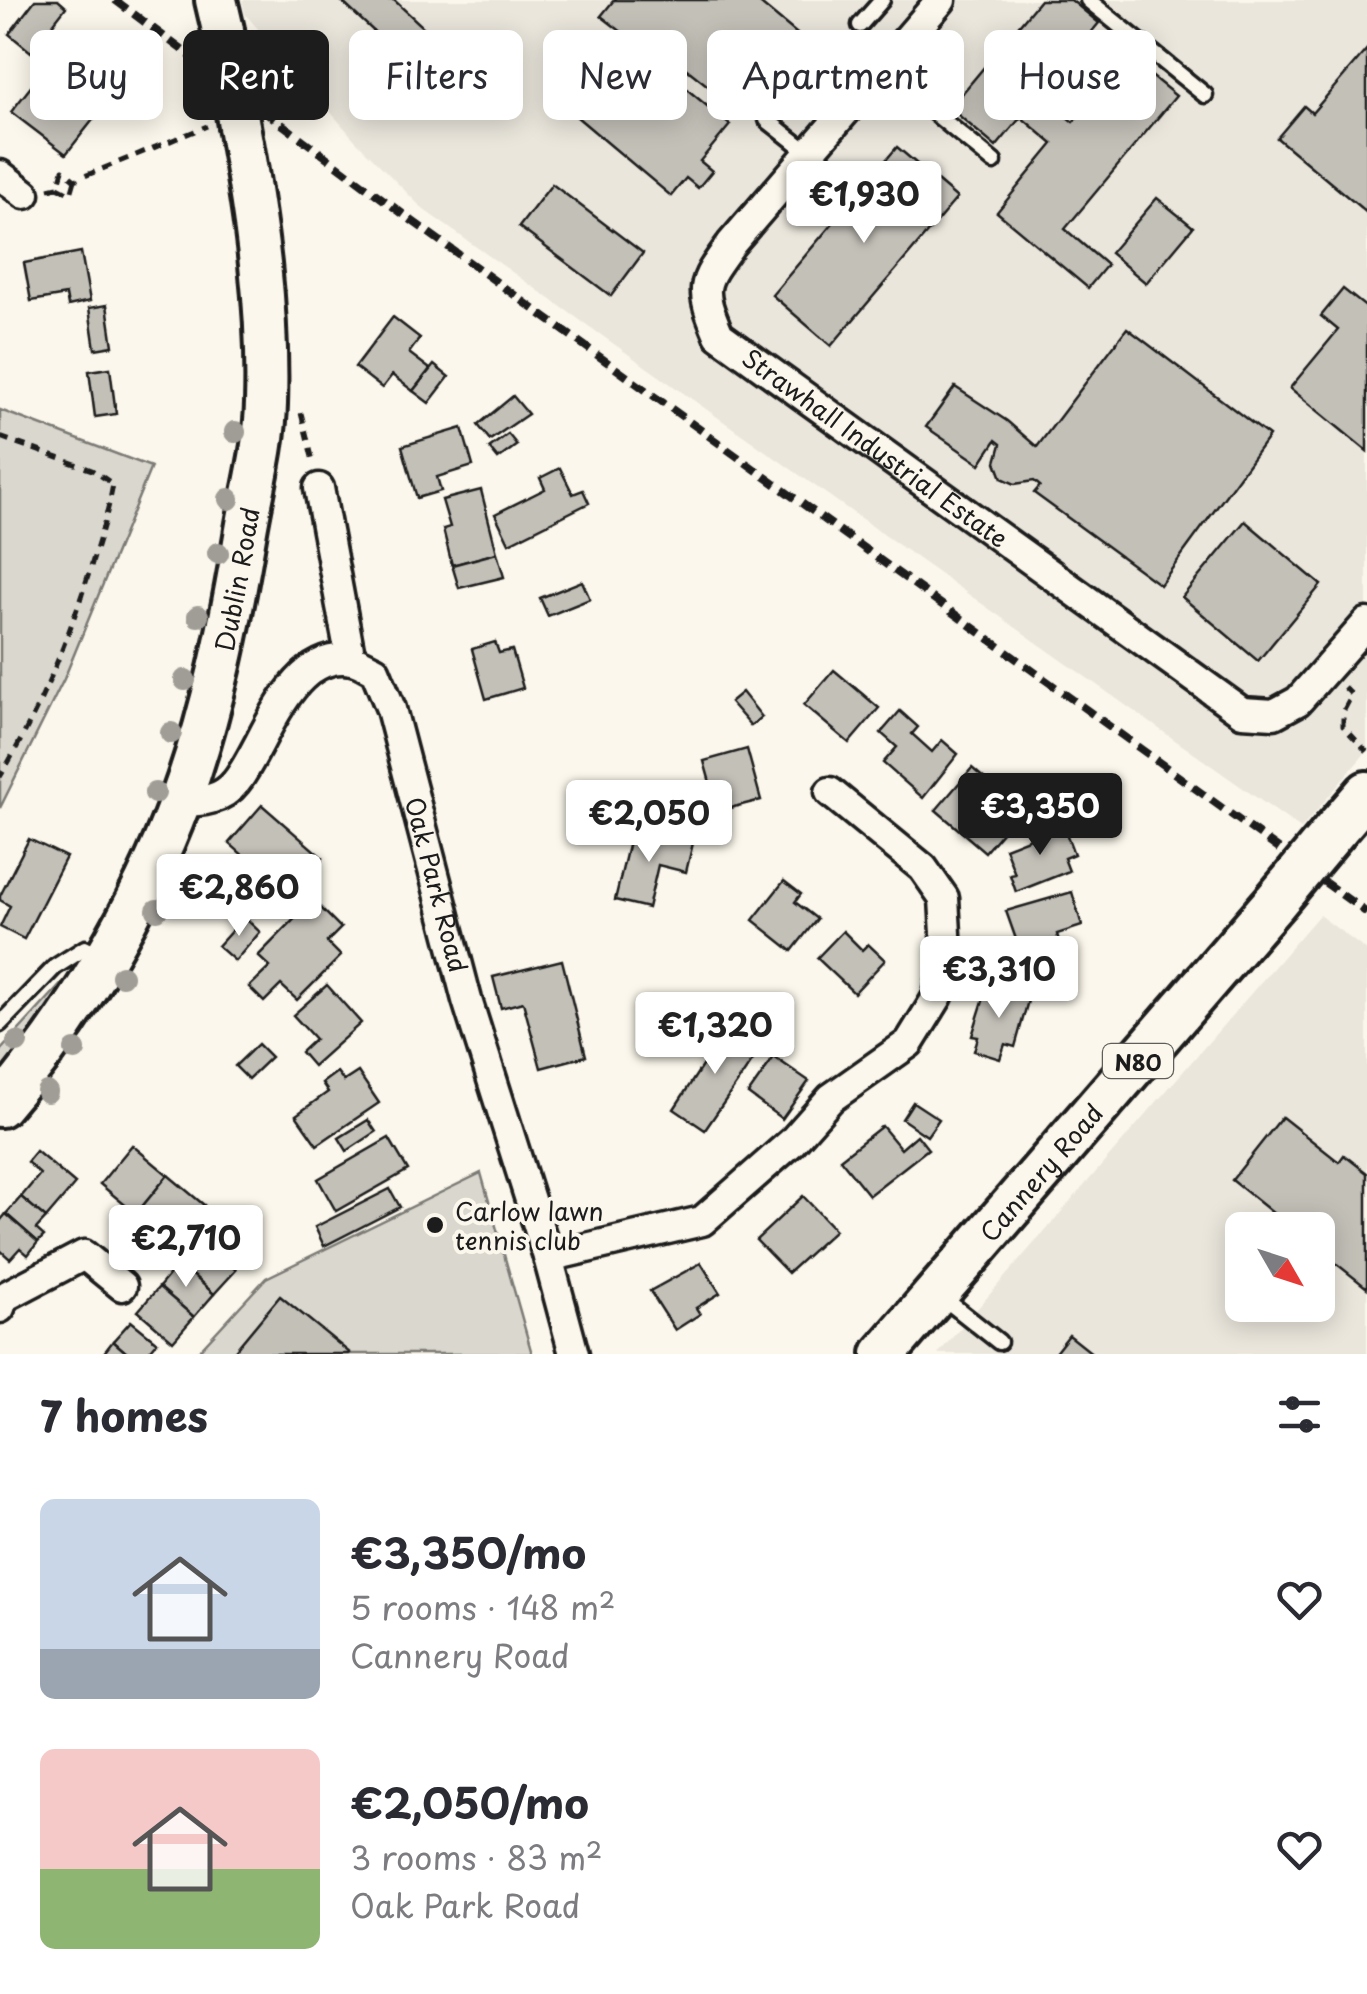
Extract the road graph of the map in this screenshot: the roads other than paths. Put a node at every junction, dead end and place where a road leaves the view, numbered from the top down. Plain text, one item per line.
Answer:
1 (882, 0) edge
2 (941, 0) edge
3 (1088, 0) edge
4 (220, 15) edge
5 (860, 26) dead end
6 (916, 30) edge
7 (1205, 96) dead end
8 (768, 120) edge
9 (839, 120) edge
10 (943, 120) edge
11 (809, 154) junction
12 (994, 162) dead end
13 (0, 175) edge
14 (26, 194) road end
15 (320, 488) dead end
16 (1367, 623) edge
17 (352, 660) junction
18 (830, 792) dead end
19 (1367, 793) edge
20 (180, 802) junction
21 (104, 958) junction
22 (0, 1024) edge
23 (0, 1106) edge
24 (548, 1257) junction
25 (122, 1286) dead end
26 (938, 1293) junction
27 (1, 1299) edge
28 (999, 1342) dead end
29 (574, 1354) edge
30 (884, 1354) edge

1 - 5 lane
2 - 6 street, Strawhall Industrial Estate
3 - 7 lane
4 - 20 main road, Dublin Road, bridge
8 - 11 lane
9 - 11 street, Strawhall Industrial Estate
10 - 12 lane
11 - 16 street, Strawhall Industrial Estate
13 - 14 street
15 - 17 street
17 - 20 street
17 - 24 street, Oak Park Road
18 - 24 street
19 - 26 main road, Cannery Road / N80, bridge
20 - 21 main road, Dublin Road
21 - 22 lane
21 - 23 main road, Dublin Road
24 - 29 street, Oak Park Road
25 - 27 street
26 - 28 lane
26 - 30 main road, Cannery Road / N80

